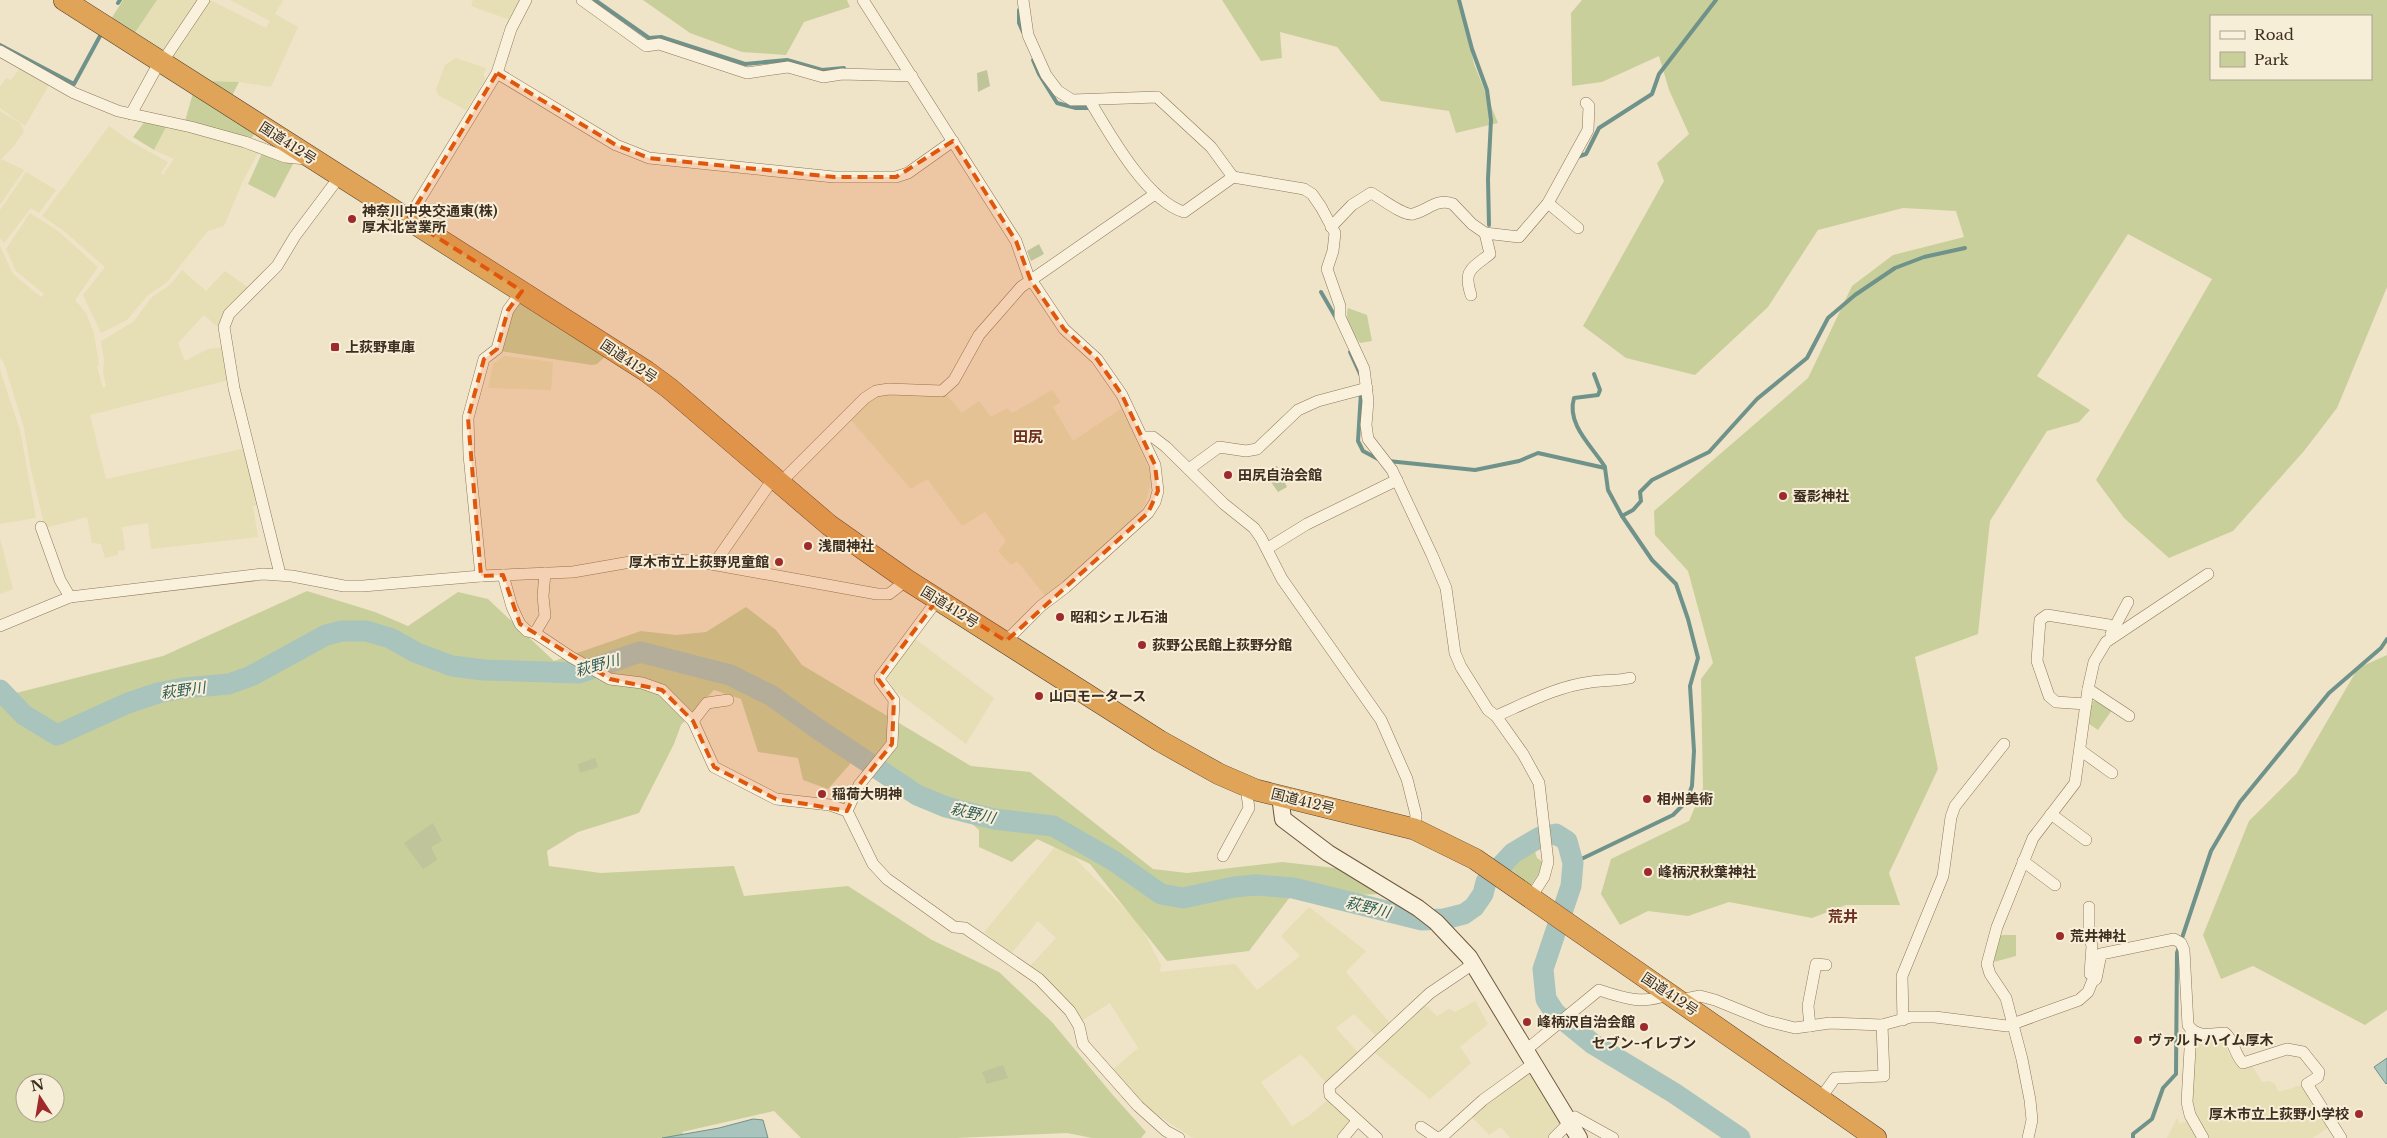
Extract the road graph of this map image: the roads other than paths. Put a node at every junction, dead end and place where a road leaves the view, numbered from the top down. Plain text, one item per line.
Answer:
1 (64, 0) edge
2 (204, 0) edge
3 (526, 0) edge
4 (582, 0) edge
5 (864, 0) edge
6 (1023, 0) edge
7 (0, 51) edge
8 (160, 61) junction
9 (497, 73) junction
10 (912, 76) junction
11 (1090, 101) junction
12 (1590, 105) dead end
13 (130, 114) junction
14 (953, 141) junction
15 (315, 160) junction
16 (340, 176) junction
17 (1233, 177) junction
18 (1155, 194) junction
19 (1548, 203) junction
20 (408, 219) junction
21 (1331, 227) junction
22 (1578, 228) dead end
23 (1484, 233) junction
24 (1031, 281) junction
25 (522, 291) junction
26 (1471, 295) dead end
27 (1362, 389) junction
28 (1142, 437) junction
29 (1189, 469) junction
30 (1397, 480) junction
31 (776, 482) junction
32 (41, 527) dead end
33 (1268, 548) junction
34 (714, 564) junction
35 (280, 574) junction
36 (545, 574) junction
37 (2208, 574) dead end
38 (503, 575) junction
39 (482, 576) junction
40 (907, 580) junction
41 (70, 596) junction
42 (938, 599) junction
43 (2128, 602) dead end
44 (0, 626) edge
45 (2114, 629) junction
46 (535, 633) junction
47 (1006, 641) junction
48 (2106, 642) junction
49 (1630, 678) dead end
50 (2088, 689) junction
51 (728, 700) dead end
52 (2086, 704) junction
53 (1496, 716) junction
54 (2129, 716) dead end
55 (693, 721) junction
56 (2004, 744) dead end
57 (2080, 750) junction
58 (2112, 773) dead end
59 (1250, 787) junction
60 (1280, 796) junction
61 (847, 811) junction
62 (2052, 814) junction
63 (1414, 829) junction
64 (2086, 840) dead end
65 (1223, 856) dead end
66 (2023, 860) junction
67 (2055, 885) dead end
68 (1537, 902) junction
69 (2089, 907) dead end
70 (1816, 963) dead end
71 (1473, 964) junction
72 (2092, 983) junction
73 (1675, 997) junction
74 (1903, 1020) junction
75 (2012, 1023) junction
76 (1882, 1025) junction
77 (1810, 1026) junction
78 (2191, 1030) junction
79 (1530, 1056) junction
80 (1820, 1099) junction
81 (1356, 1121) junction
82 (1570, 1122) junction
83 (1421, 1127) dead end
84 (1179, 1138) edge
85 (1343, 1138) edge
86 (1377, 1138) edge
87 (1554, 1138) edge
88 (1579, 1138) edge
89 (1612, 1138) edge
90 (1876, 1138) edge
91 (2028, 1138) edge
92 (2203, 1138) edge
93 (2341, 1138) edge

1 - 8 highway, 国道412号
2 - 8 street
3 - 9 street
4 - 10 street
5 - 10 street
6 - 11 street
7 - 13 street
8 - 13 street
8 - 15 highway, 国道412号
9 - 14 street
9 - 20 street
10 - 14 street
11 - 17 street
11 - 18 street
12 - 19 street
13 - 15 street
14 - 24 street
15 - 16 highway, 国道412号
16 - 20 highway, 国道412号
16 - 35 street
17 - 18 street
17 - 21 street
18 - 24 street
19 - 22 street
19 - 23 street
20 - 25 highway, 国道412号
21 - 23 street
21 - 27 street
23 - 26 street
24 - 28 street
24 - 31 street
25 - 31 highway, 国道412号
25 - 39 street
27 - 29 street
27 - 30 street
28 - 29 street
28 - 47 street
29 - 33 street
30 - 33 street
30 - 53 street
31 - 34 street
31 - 40 highway, 国道412号
32 - 41 street
33 - 63 street
34 - 36 street
34 - 40 street
35 - 39 street
35 - 41 street
36 - 38 street
36 - 46 street
37 - 48 street
38 - 39 street
38 - 46 street
40 - 42 highway, 国道412号
41 - 44 street
42 - 47 highway, 国道412号
42 - 61 street
43 - 45 street
45 - 48 street
45 - 52 street
46 - 55 street
47 - 59 highway, 国道412号
48 - 50 street
49 - 53 street
50 - 52 street
50 - 54 street
51 - 55 street
52 - 57 street
53 - 68 street
55 - 61 street
56 - 74 street
57 - 58 street
57 - 62 street
59 - 60 highway, 国道412号
59 - 65 street
60 - 63 highway, 国道412号
60 - 71 street
61 - 84 street
62 - 64 street
62 - 66 street
63 - 68 highway, 国道412号
66 - 67 street
66 - 75 street
68 - 73 highway, 国道412号
69 - 72 street
70 - 77 street
71 - 79 street
71 - 81 street
72 - 75 street
72 - 78 street
73 - 77 street
73 - 79 street
73 - 80 highway, 国道412号
74 - 75 street
74 - 76 street
75 - 91 street
76 - 77 street
76 - 80 street
78 - 92 street
78 - 93 street
79 - 82 street
79 - 83 street
80 - 90 highway, 国道412号
81 - 85 street
81 - 86 street
82 - 87 street
82 - 88 street
82 - 89 street

